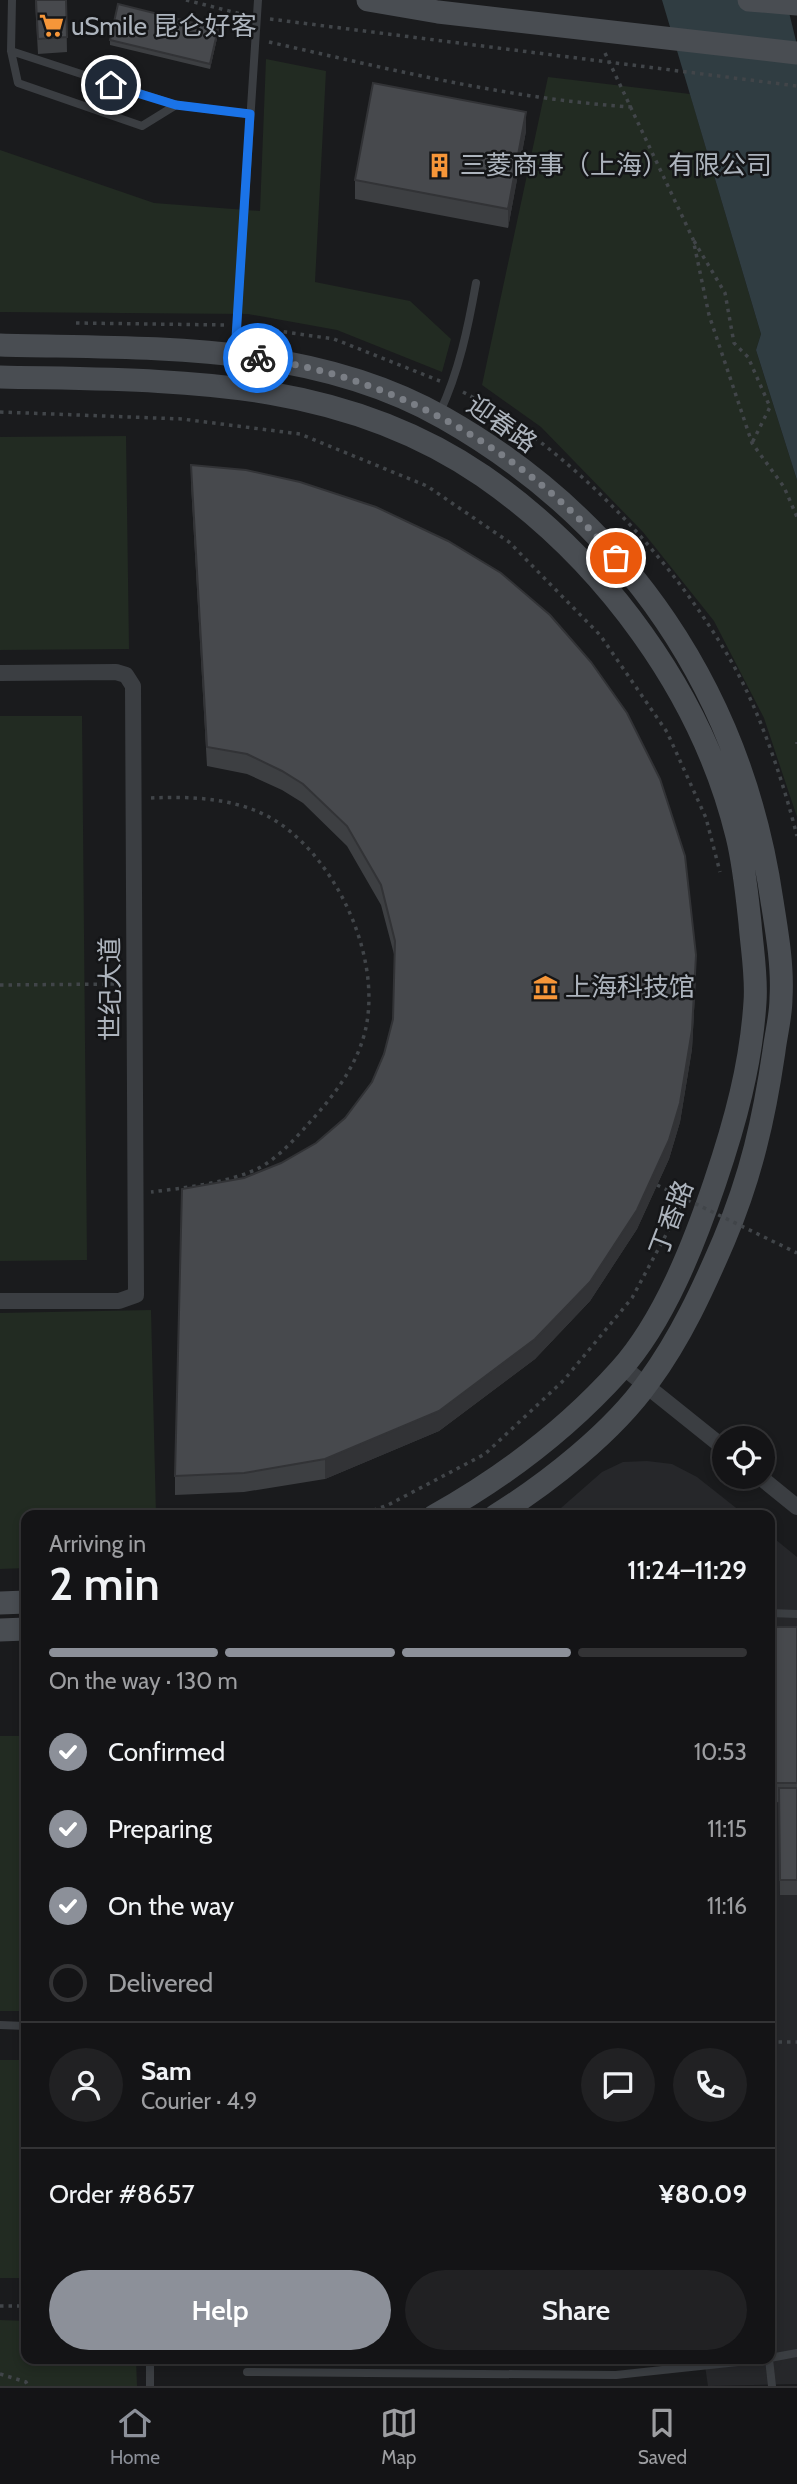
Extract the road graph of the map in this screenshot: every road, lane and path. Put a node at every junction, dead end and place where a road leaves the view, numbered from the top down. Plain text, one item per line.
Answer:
1 (12, 0) edge
2 (186, 0) edge
3 (257, 0) edge
4 (368, 0) edge
5 (749, 0) edge
6 (797, 4) edge
7 (254, 17) junction
8 (592, 29) junction
9 (253, 39) junction
10 (11, 51) junction
11 (797, 53) edge
12 (611, 63) junction
13 (797, 86) edge
14 (176, 105) junction
15 (632, 107) junction
16 (250, 114) junction
17 (693, 239) junction
18 (476, 284) dead end
19 (0, 345) edge
20 (235, 354) junction
21 (0, 377) edge
22 (0, 412) edge
23 (439, 415) junction
24 (752, 443) junction
25 (797, 517) edge
26 (0, 673) edge
27 (134, 798) junction
28 (738, 839) joint
29 (721, 875) dead end
30 (0, 985) edge
31 (134, 985) junction
32 (657, 1185) edge
33 (691, 1188) dead end
34 (135, 1195) junction
35 (797, 1254) edge
36 (0, 1301) edge
37 (623, 1367) junction
38 (646, 1386) junction
39 (712, 1438) edge
40 (775, 1489) edge
41 (797, 1507) edge
42 (374, 1510) edge
43 (445, 1510) edge
44 (503, 1510) edge
45 (21, 1602) edge
46 (0, 1603) edge
47 (775, 1613) edge
48 (797, 1614) edge
49 (21, 1629) edge
50 (0, 1630) edge
51 (0, 2025) edge
52 (21, 2026) edge
53 (775, 2042) edge
54 (797, 2042) edge
55 (0, 2306) edge
56 (21, 2306) edge
57 (797, 2353) edge
58 (775, 2358) edge
59 (150, 2364) edge
60 (720, 2364) edge
61 (769, 2364) edge
62 (247, 2372) dead end
63 (0, 2374) edge
64 (28, 2386) edge
65 (150, 2386) edge
66 (772, 2386) edge

1 - 10 lane
2 - 7 path
3 - 7 lane
4 - 8 street
5 - 6 street
7 - 9 lane
7 - 12 path
8 - 11 street
8 - 12 path
9 - 15 path
9 - 16 lane
10 - 14 lane
10 - 14 lane
12 - 13 path
12 - 15 path
14 - 16 lane
15 - 17 path
16 - 20 lane
17 - 24 path
17 - 24 path
18 - 23 lane
19 - 20 street, 迎春路
20 - 23 street, 迎春路
21 - 28 street, 迎春路
22 - 29 path
23 - 38 street, 迎春路
24 - 25 path
26 - 27 street, 世纪大道
27 - 31 street, 世纪大道
27 - 34 path
28 - 37 street, 丁香路
30 - 31 path
31 - 34 street, 世纪大道
32 - 35 path, bridge
33 - 42 path
34 - 36 street, 世纪大道
37 - 38 street
37 - 43 street, 丁香路
38 - 39 street
38 - 44 street
40 - 41 street
45 - 46 street
47 - 48 lane
49 - 50 street
51 - 52 lane
53 - 54 path
55 - 56 path
57 - 58 lane
59 - 65 lane
60 - 62 lane
61 - 66 lane
63 - 64 path

